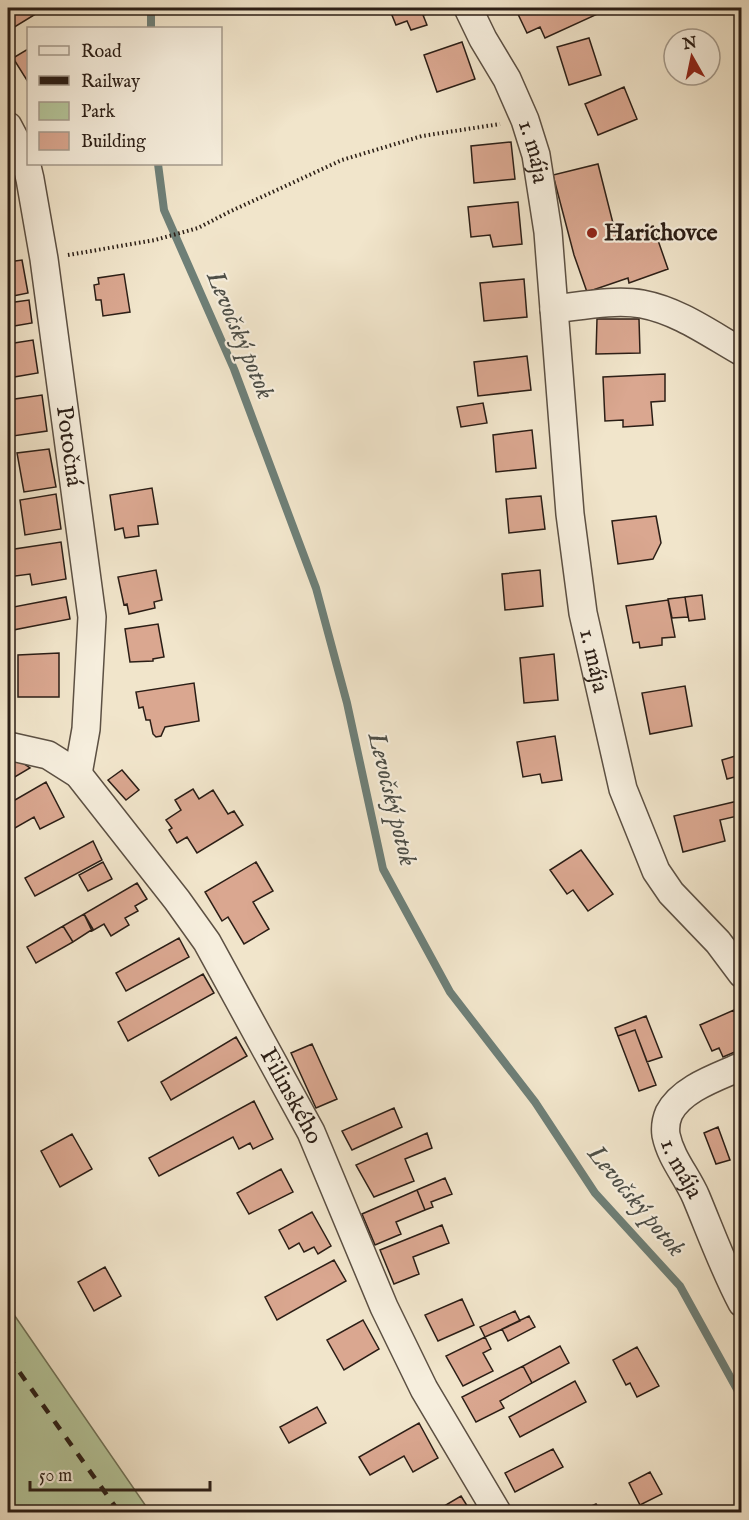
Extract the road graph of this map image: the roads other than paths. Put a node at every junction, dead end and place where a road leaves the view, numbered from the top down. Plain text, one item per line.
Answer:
1 (468, 8) edge
2 (8, 126) edge
3 (554, 309) junction
4 (741, 352) edge
5 (8, 746) edge
6 (78, 774) junction
7 (741, 974) edge
8 (741, 1066) edge
9 (741, 1303) edge
10 (497, 1512) edge

1 - 3 street, 1. mája
2 - 6 street, Potočná
3 - 4 street
3 - 7 street, 1. mája
5 - 6 street, Filinského
6 - 10 street, Filinského
8 - 9 street, 1. mája

